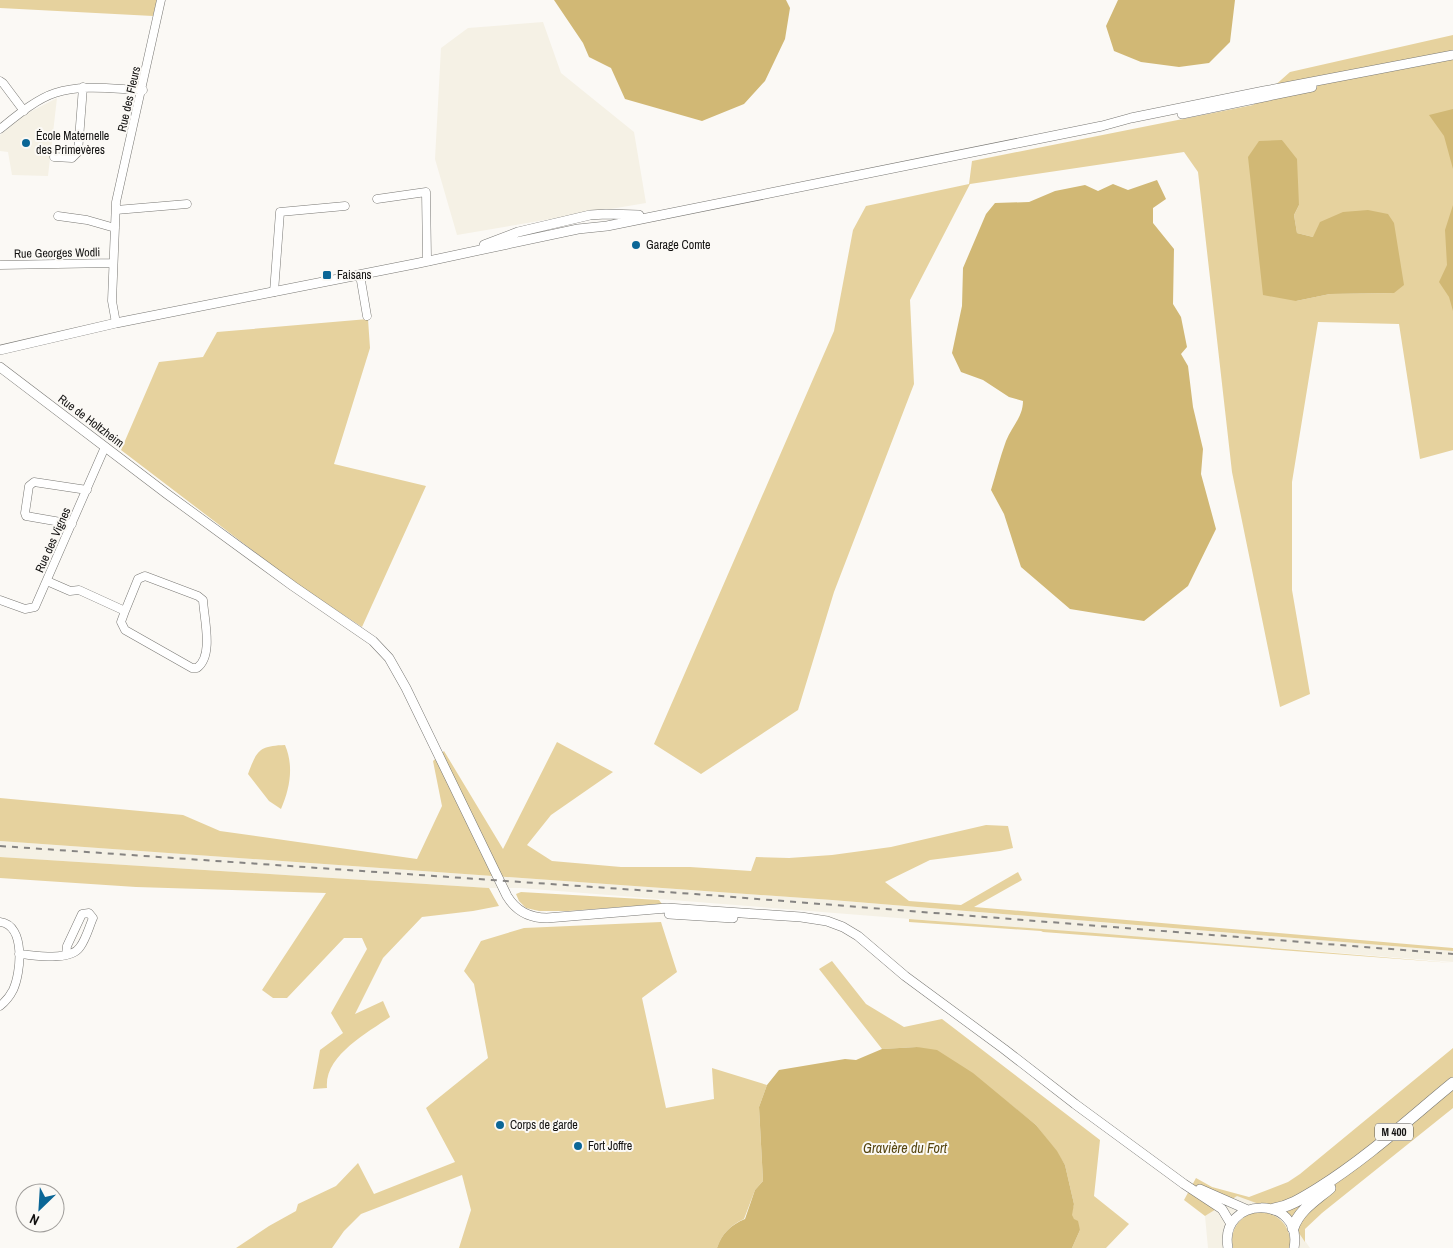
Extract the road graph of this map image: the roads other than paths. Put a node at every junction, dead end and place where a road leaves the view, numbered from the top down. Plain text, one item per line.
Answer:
1 (161, 0) edge
2 (1453, 55) edge
3 (0, 81) edge
4 (83, 87) junction
5 (143, 90) junction
6 (24, 111) junction
7 (0, 128) edge
8 (54, 158) dead end
9 (377, 198) dead end
10 (187, 204) dead end
11 (345, 206) dead end
12 (116, 210) junction
13 (659, 215) junction
14 (58, 216) dead end
15 (570, 220) junction
16 (551, 225) junction
17 (116, 228) junction
18 (572, 230) junction
19 (554, 234) junction
20 (511, 239) junction
21 (429, 261) junction
22 (113, 263) junction
23 (0, 265) edge
24 (360, 275) junction
25 (274, 292) junction
26 (368, 316) dead end
27 (116, 323) junction
28 (0, 350) edge
29 (0, 367) edge
30 (105, 448) junction
31 (87, 490) junction
32 (72, 524) junction
33 (47, 581) junction
34 (0, 600) edge
35 (125, 611) junction
36 (0, 922) edge
37 (19, 954) junction
38 (66, 956) junction
39 (0, 1006) edge
40 (1453, 1083) edge
41 (1453, 1087) edge
42 (1161, 1167) junction
43 (1274, 1209) junction
44 (1248, 1210) junction
45 (1231, 1224) junction
46 (1293, 1228) junction
47 (1297, 1246) edge
48 (1228, 1248) edge

1 - 5 street, Rue des Fleurs
2 - 13 main road
3 - 6 street
4 - 5 street
4 - 6 street
4 - 8 street
5 - 12 street, Rue des Fleurs
6 - 7 street
9 - 21 street
10 - 12 street
11 - 25 street
12 - 17 street, Rue des Fleurs
13 - 15 main road
13 - 18 main road
14 - 17 street
15 - 16 main road
15 - 18 main road
16 - 19 main road
16 - 20 main road
17 - 22 street, Rue des Fleurs
18 - 19 main road
19 - 20 main road
20 - 21 main road
21 - 24 main road
22 - 23 street, Rue Georges Wodli
22 - 27 street, Rue des Fleurs
24 - 25 main road
24 - 26 street
25 - 27 main road
27 - 28 main road
29 - 30 main road, Rue de Holtzheim
30 - 31 street, Rue des Vignes
30 - 42 main road, Rue de Holtzheim
31 - 32 street, Rue des Vignes
31 - 32 street
32 - 33 street, Rue des Vignes
33 - 34 street, Rue des Vignes
33 - 35 street
35 - 35 street
36 - 37 street
37 - 38 street
37 - 39 street
38 - 38 street
40 - 43 highway, M 400
41 - 46 highway, M 400
42 - 44 main road
42 - 45 main road
43 - 44 main road
43 - 46 main road
44 - 45 main road
45 - 48 main road
46 - 47 main road

